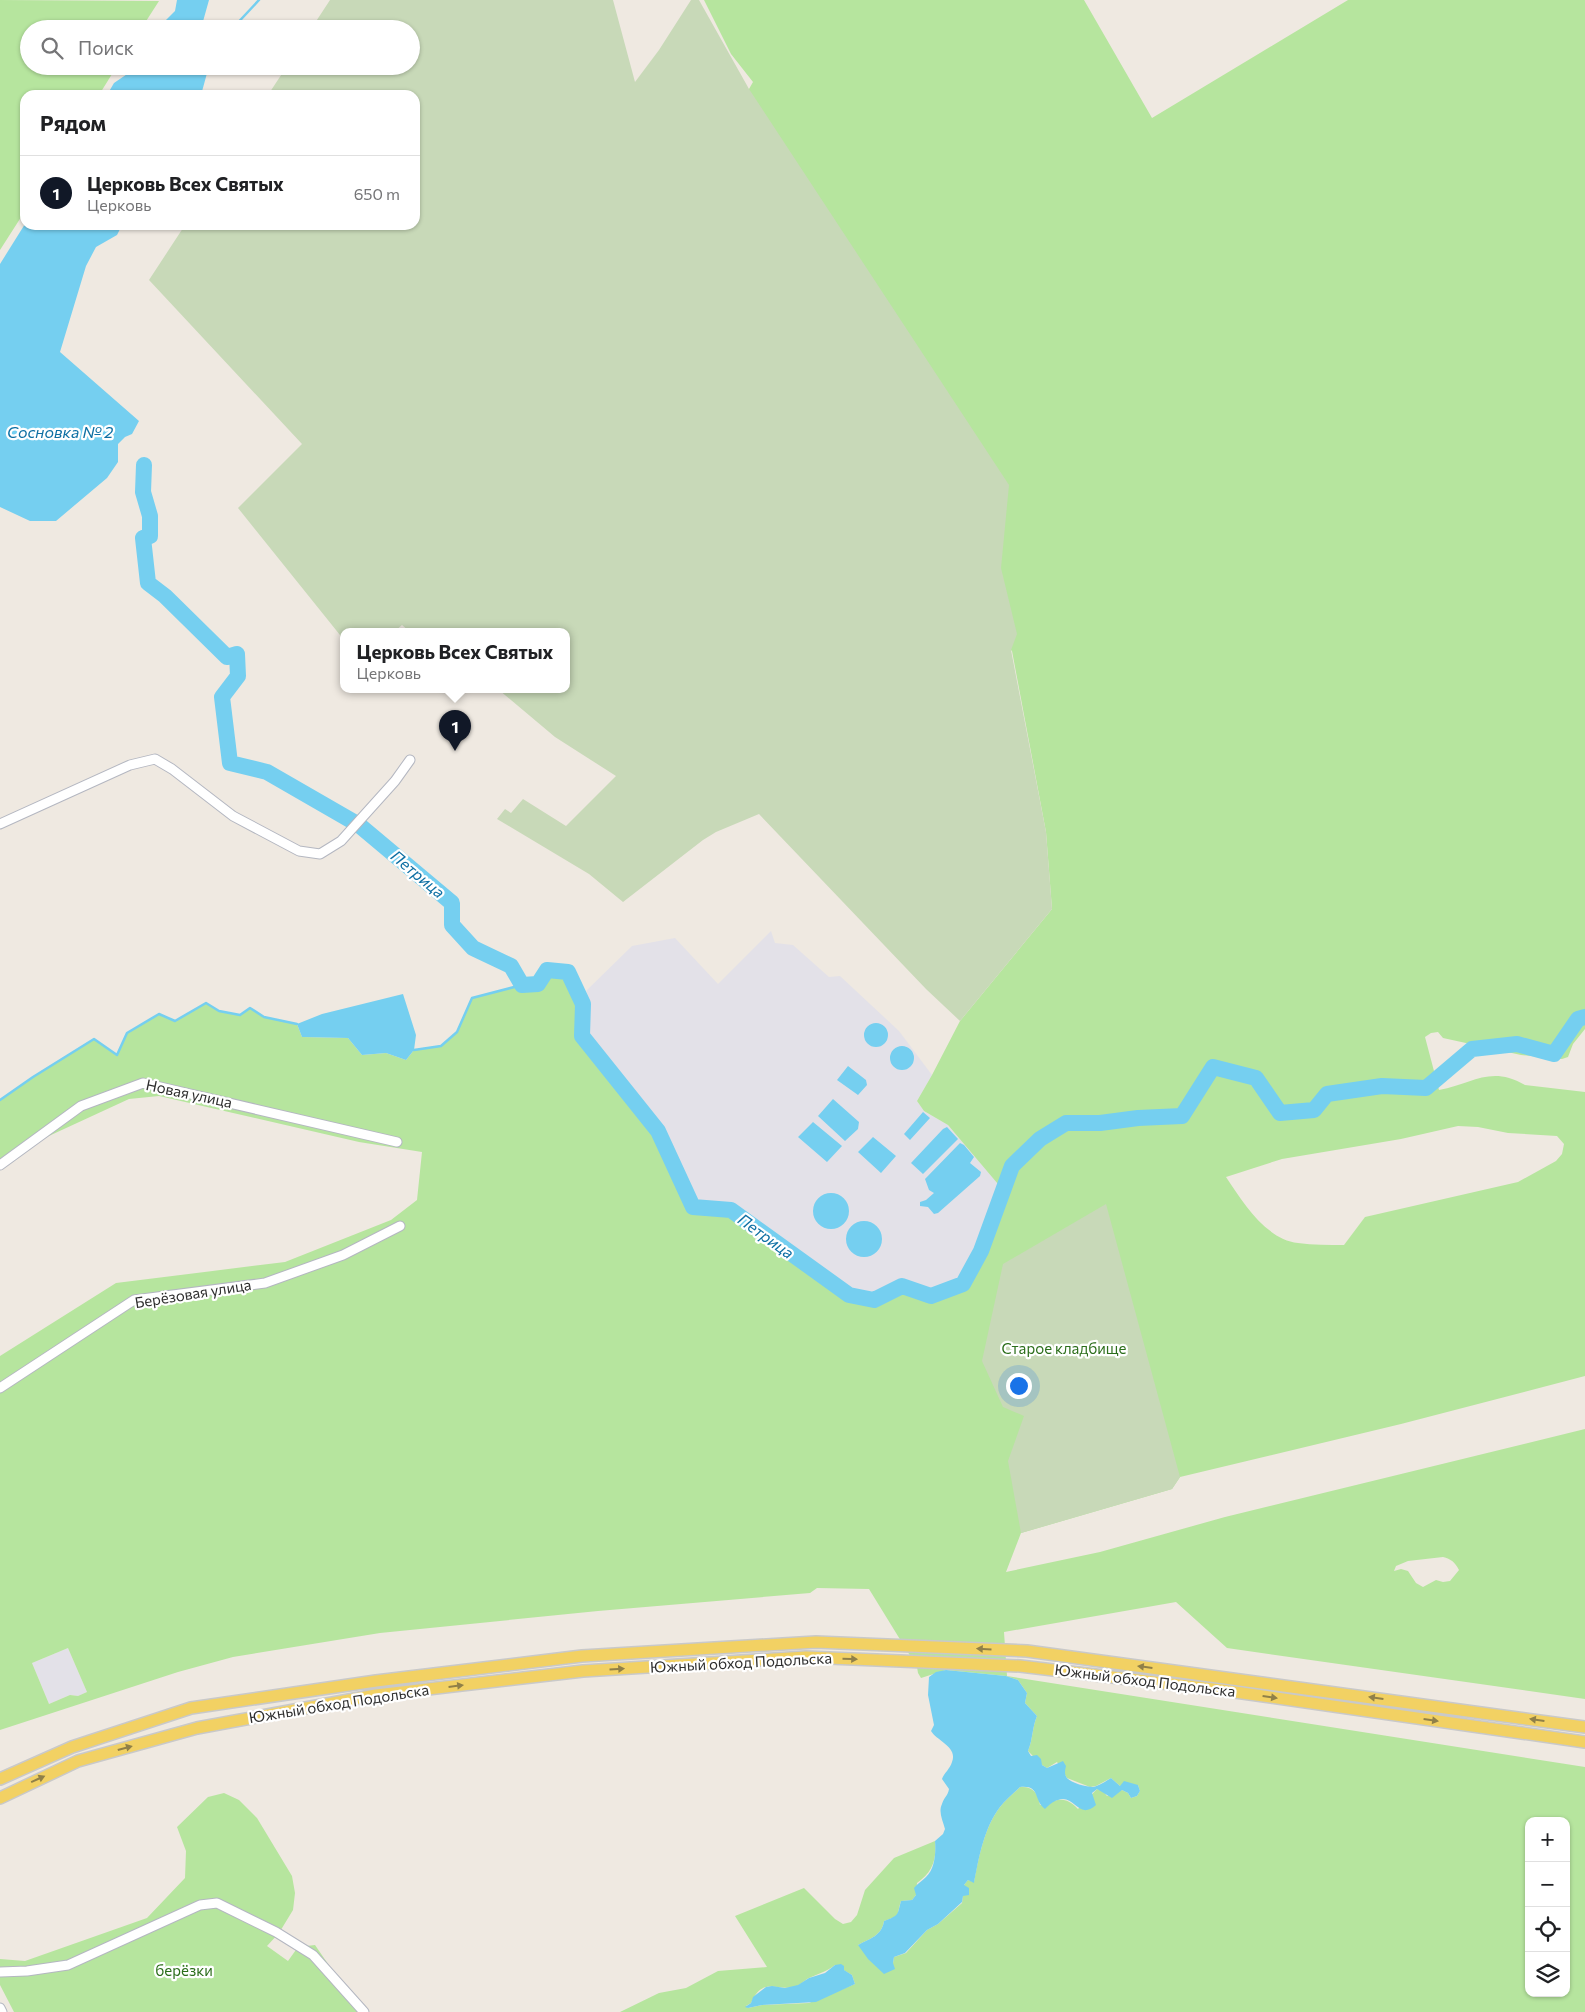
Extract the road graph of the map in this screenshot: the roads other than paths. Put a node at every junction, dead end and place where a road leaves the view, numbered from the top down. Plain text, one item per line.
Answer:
1 (410, 760) dead end
2 (0, 824) edge
3 (397, 1142) dead end
4 (0, 1165) edge
5 (400, 1226) dead end
6 (0, 1388) edge
7 (1585, 1727) edge
8 (1585, 1742) edge
9 (0, 1779) edge
10 (0, 1798) edge
11 (0, 1972) edge
12 (0, 2008) edge
13 (2, 2012) edge
14 (364, 2012) edge

1 - 2 street
3 - 4 street, Новая улица
5 - 6 street, Берёзовая улица
7 -> 9 main road, Южный обход Подольска
10 -> 8 main road, Южный обход Подольска
11 - 14 street
12 - 13 street

